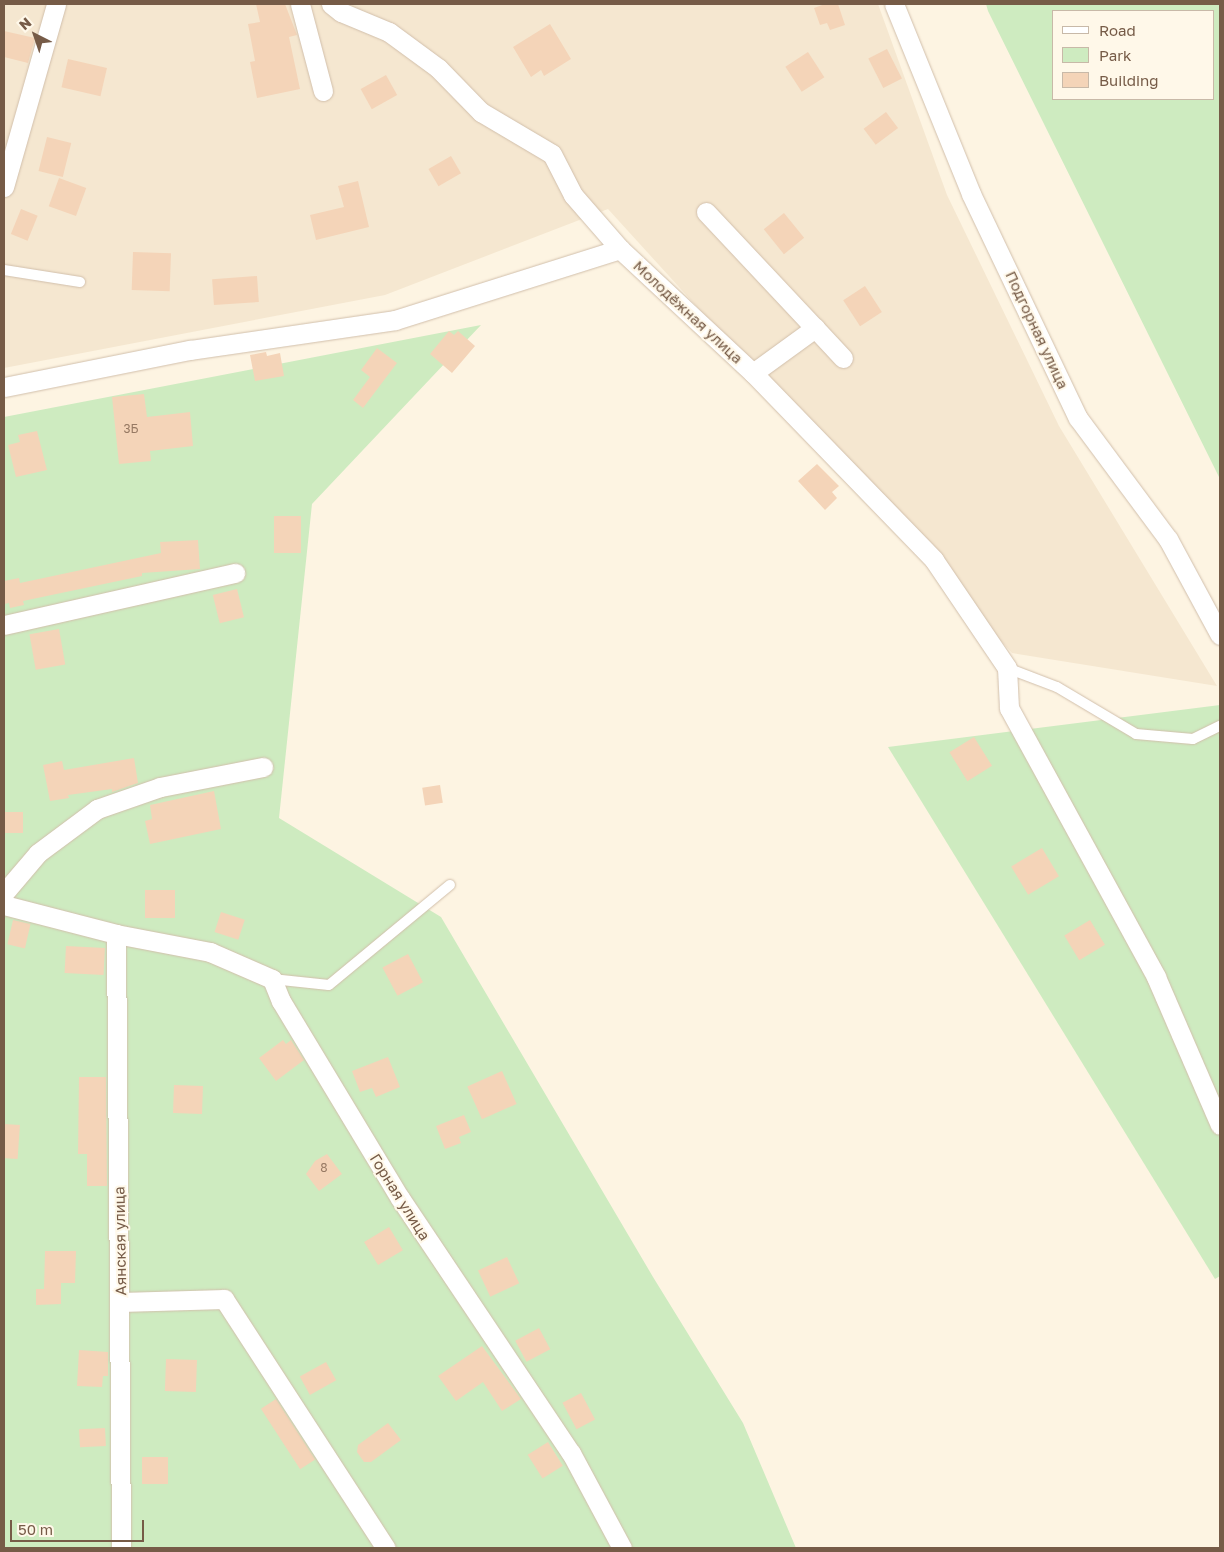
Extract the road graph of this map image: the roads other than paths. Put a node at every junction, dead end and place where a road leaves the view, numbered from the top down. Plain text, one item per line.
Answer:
1 (56, 4) edge
2 (300, 4) edge
3 (331, 4) edge
4 (894, 4) edge
5 (324, 91) dead end
6 (4, 187) edge
7 (706, 212) dead end
8 (620, 249) junction
9 (4, 270) edge
10 (80, 282) dead end
11 (815, 328) junction
12 (843, 358) dead end
13 (753, 373) junction
14 (4, 387) edge
15 (235, 573) dead end
16 (4, 625) edge
17 (1220, 635) edge
18 (1006, 668) junction
19 (1220, 726) edge
20 (263, 767) dead end
21 (450, 885) dead end
22 (4, 893) edge
23 (4, 905) edge
24 (116, 934) junction
25 (272, 979) junction
26 (1220, 1125) edge
27 (121, 1302) junction
28 (121, 1548) edge
29 (386, 1548) edge
30 (622, 1548) edge

1 - 6 street
2 - 5 street
3 - 8 street, Молодёжная улица
4 - 17 street, Подгорная улица
7 - 11 street
8 - 13 street, Молодёжная улица
8 - 14 street
9 - 10 lane
11 - 12 street
11 - 13 street
13 - 18 street, Молодёжная улица
15 - 16 street
18 - 19 lane
18 - 26 street
20 - 22 street
21 - 25 lane
23 - 24 street
24 - 25 street
24 - 27 street, Аянская улица
25 - 30 street, Горная улица
27 - 28 street, Аянская улица
27 - 29 street

